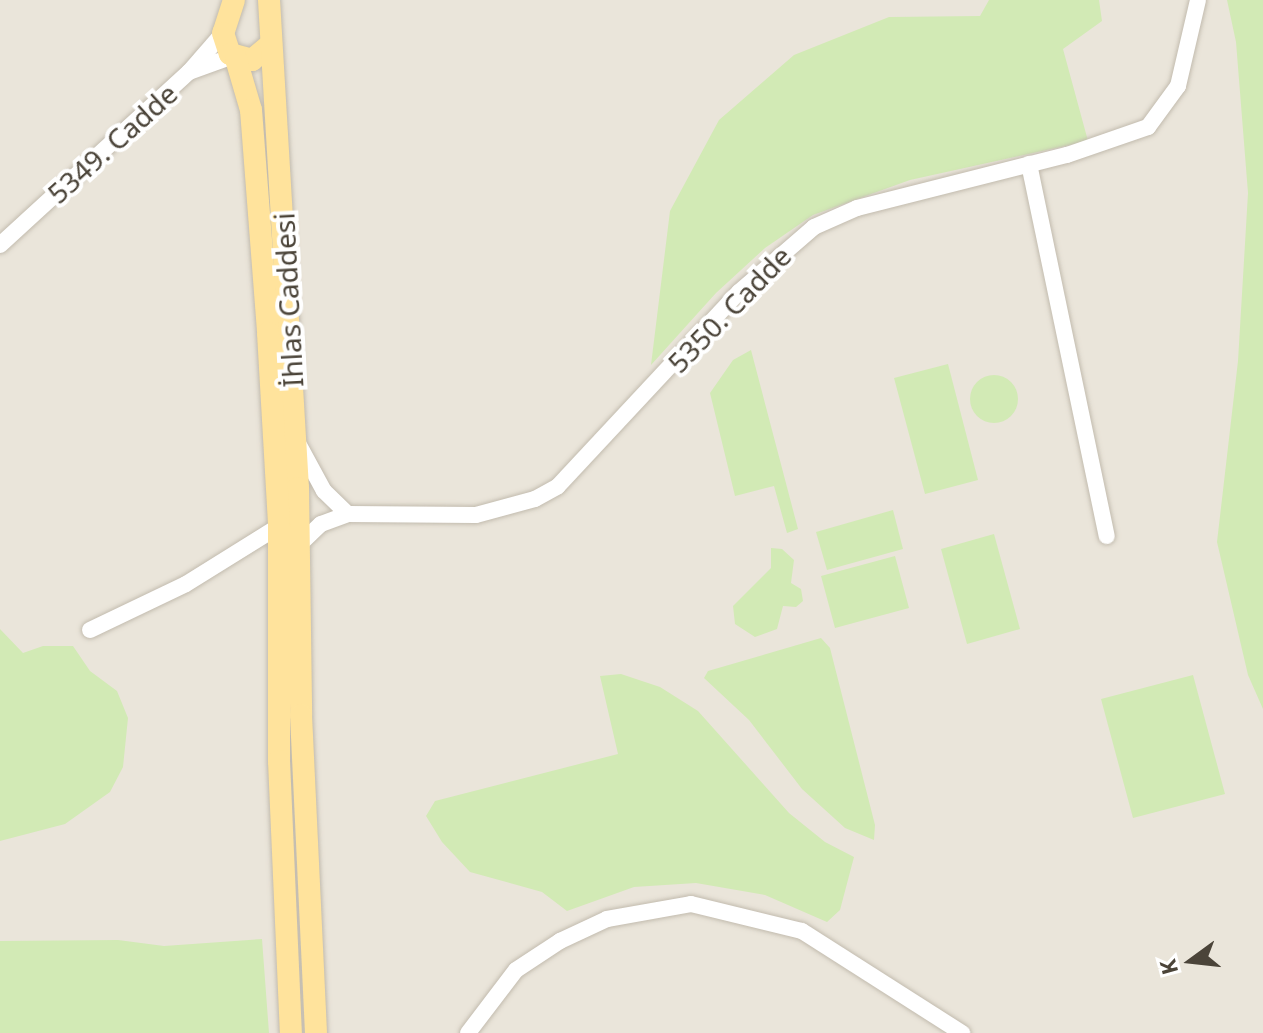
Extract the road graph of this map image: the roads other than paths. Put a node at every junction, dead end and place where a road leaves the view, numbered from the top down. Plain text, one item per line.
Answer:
1 (234, 0) edge
2 (269, 0) edge
3 (1198, 0) edge
4 (224, 30) junction
5 (270, 35) junction
6 (234, 57) junction
7 (189, 72) junction
8 (1029, 164) junction
9 (0, 245) edge
10 (295, 437) junction
11 (348, 514) junction
12 (279, 526) junction
13 (1107, 536) dead end
14 (292, 553) junction
15 (90, 630) dead end
16 (291, 1033) edge
17 (316, 1033) edge
18 (468, 1033) edge
19 (962, 1033) edge

1 - 4 main road
2 - 5 main road, İhlas Caddesi
3 - 8 street, 5350. Cadde
4 - 5 main road
4 - 6 main road
4 - 7 street
5 - 6 main road
5 - 10 main road, İhlas Caddesi
6 - 7 street, 5349. Cadde
6 - 12 main road, İhlas Caddesi
7 - 9 street, 5349. Cadde
8 - 11 street, 5350. Cadde
8 - 13 street
10 - 11 street
10 - 14 main road, İhlas Caddesi
11 - 14 street, 5350. Cadde
12 - 14 main road, İhlas Caddesi
12 - 15 street
14 - 16 main road
14 - 17 main road
18 - 19 street

